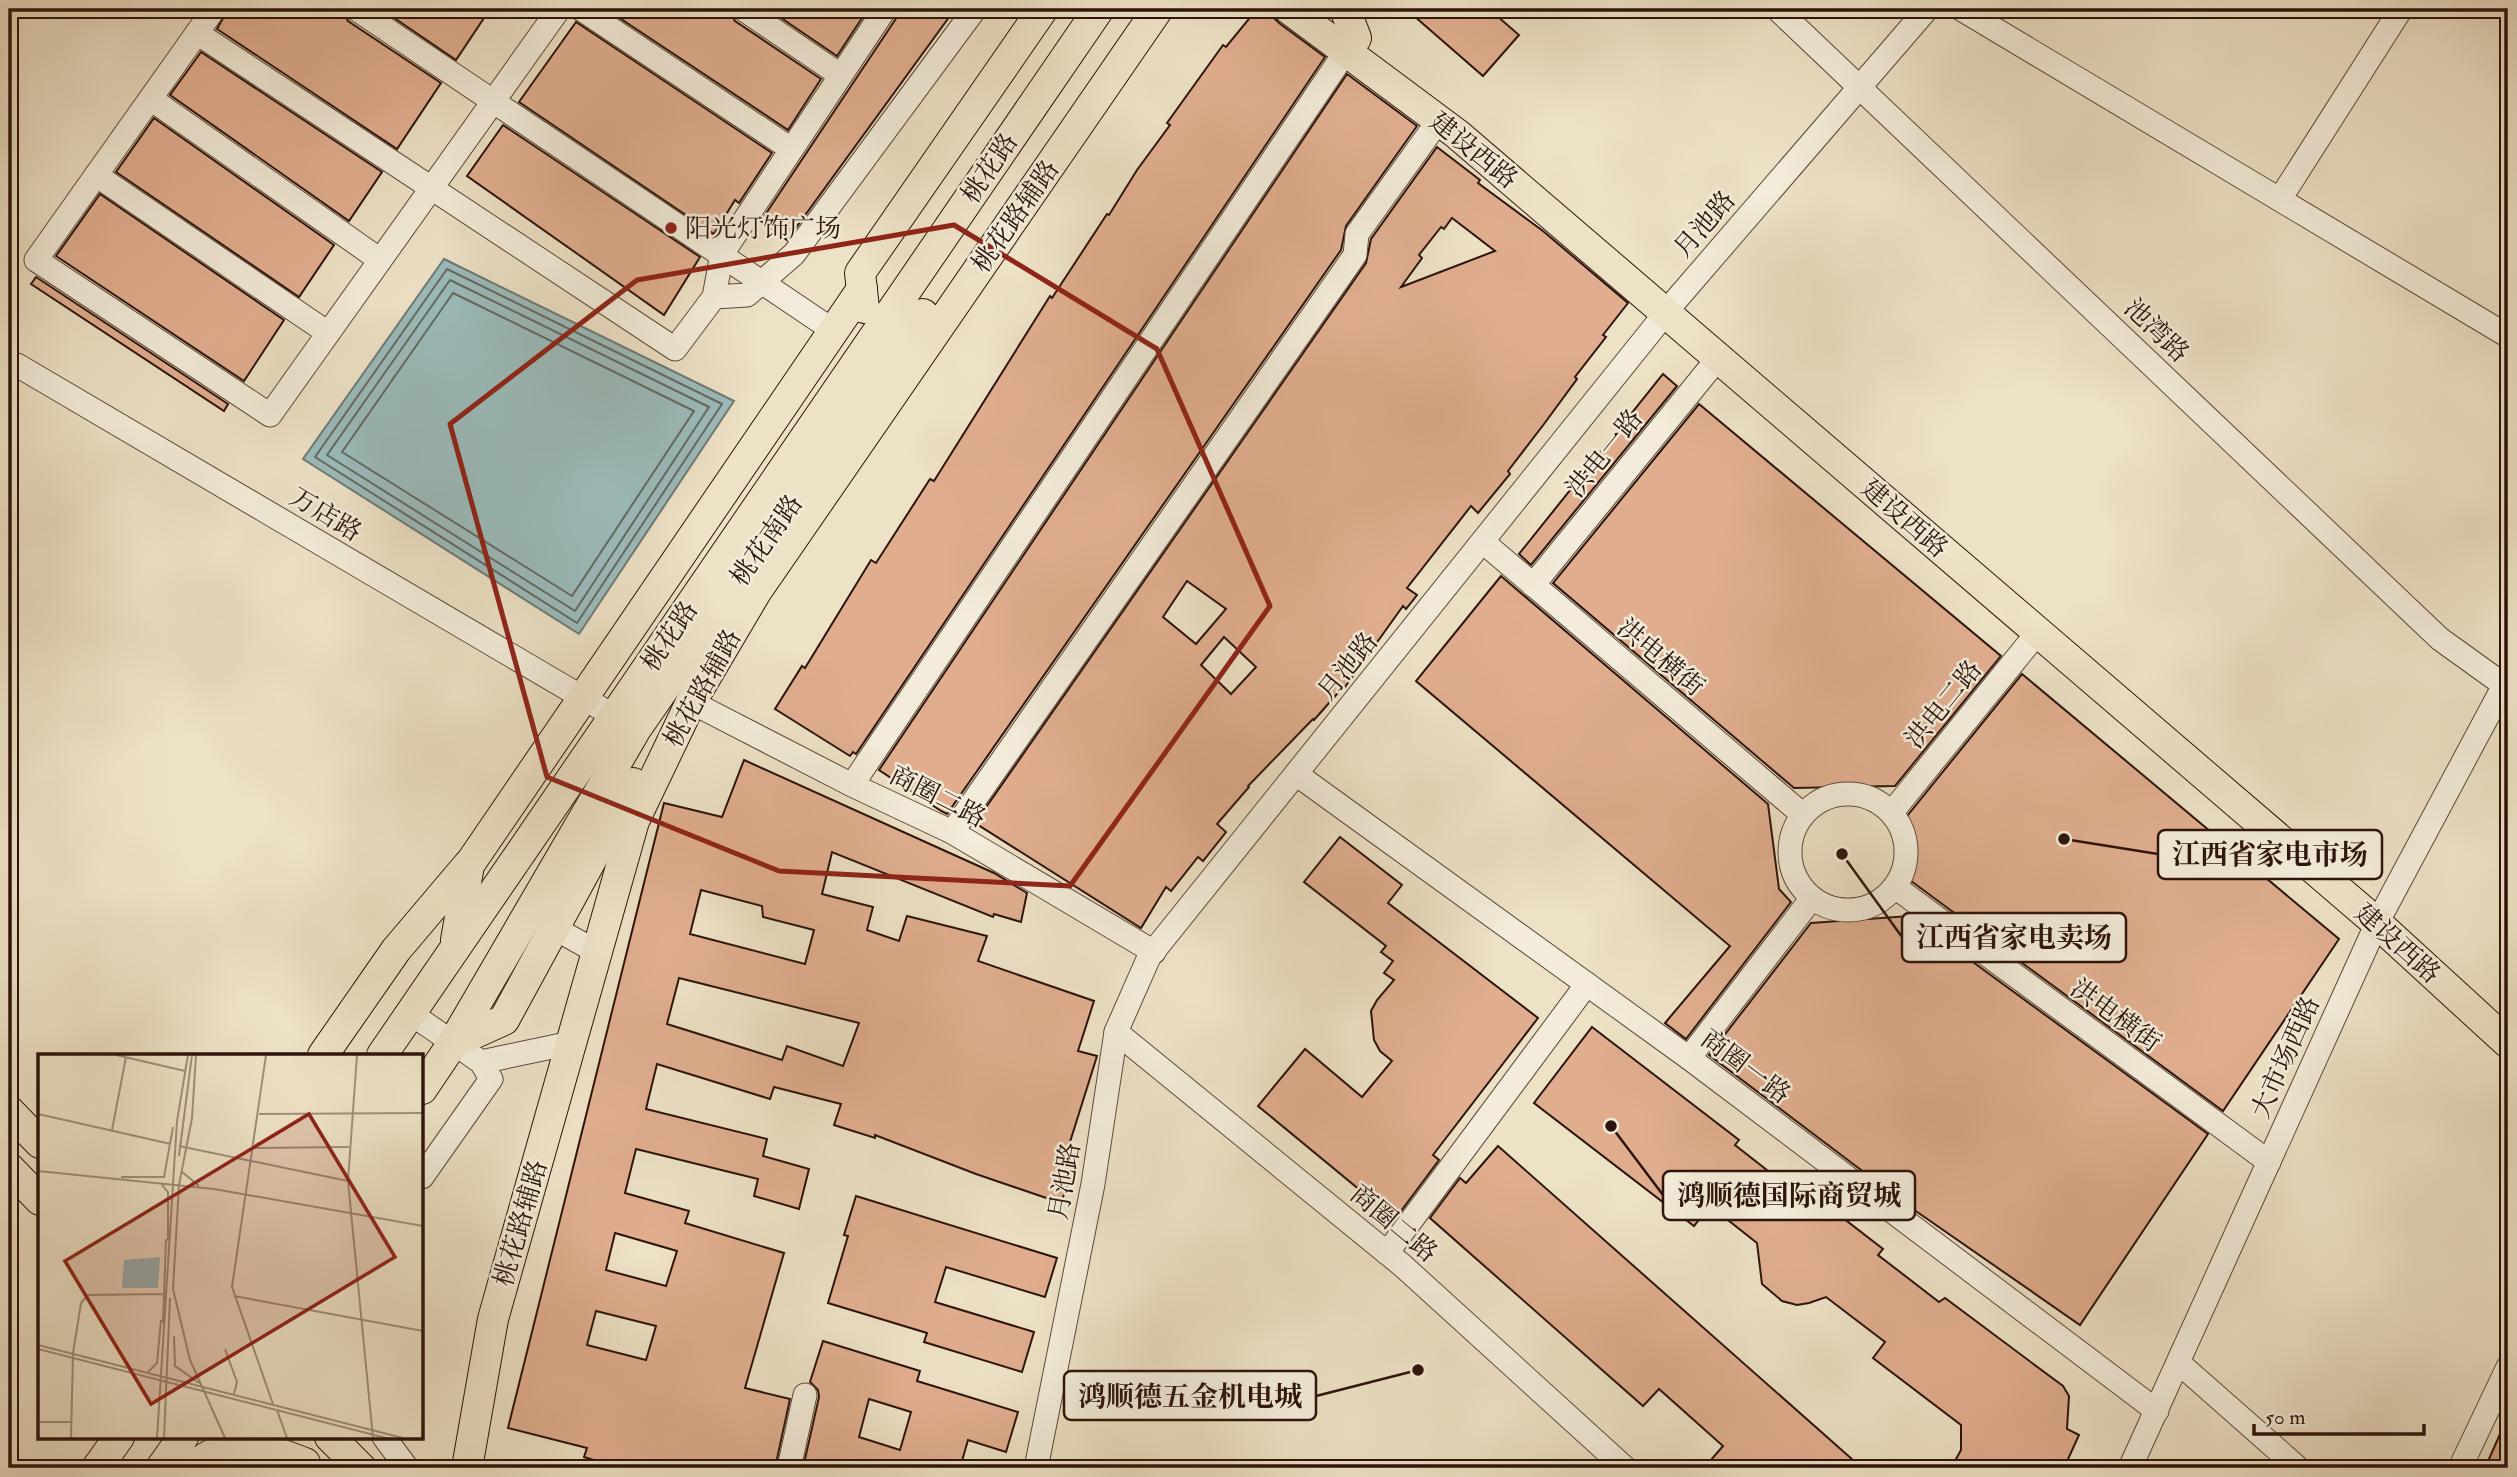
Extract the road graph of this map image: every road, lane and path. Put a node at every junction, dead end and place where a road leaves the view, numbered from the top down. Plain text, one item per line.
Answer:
1 (214, 9) edge
2 (356, 9) edge
3 (559, 9) edge
4 (582, 9) edge
5 (743, 9) edge
6 (884, 9) edge
7 (975, 9) edge
8 (1043, 9) edge
9 (1099, 9) edge
10 (1140, 9) edge
11 (1158, 9) edge
12 (1289, 9) edge
13 (1317, 9) edge
14 (1345, 9) edge
15 (1777, 9) edge
16 (1927, 9) edge
17 (1961, 9) edge
18 (2400, 9) edge
19 (197, 33) junction
20 (1351, 45) junction
21 (840, 75) junction
22 (1860, 86) junction
23 (150, 99) junction
24 (494, 101) junction
25 (1439, 120) junction
26 (791, 149) junction
27 (96, 175) junction
28 (431, 188) junction
29 (2280, 200) junction
30 (722, 254) junction
31 (380, 260) junction
32 (763, 281) junction
33 (862, 289) junction
34 (714, 298) junction
35 (1671, 306) junction
36 (834, 331) junction
37 (328, 333) junction
38 (2508, 336) edge
39 (879, 353) junction
40 (1718, 357) junction
41 (9, 367) edge
42 (1483, 541) junction
43 (1533, 585) junction
44 (2038, 632) junction
45 (2506, 681) edge
46 (583, 698) junction
47 (691, 702) junction
48 (614, 716) junction
49 (1296, 774) junction
50 (852, 785) junction
51 (1892, 812) junction
52 (1802, 814) junction
53 (951, 832) junction
54 (469, 864) junction
55 (1895, 887) junction
56 (1812, 898) junction
57 (2381, 916) junction
58 (554, 928) junction
59 (454, 950) junction
60 (597, 952) junction
61 (1154, 952) junction
62 (1587, 984) junction
63 (410, 1013) junction
64 (2508, 1020) edge
65 (1116, 1032) junction
66 (453, 1043) junction
67 (571, 1043) junction
68 (2508, 1043) edge
69 (324, 1054) edge
70 (383, 1054) edge
71 (1689, 1058) junction
72 (481, 1062) junction
73 (424, 1086) edge
74 (9, 1111) edge
75 (38, 1141) edge
76 (2269, 1163) junction
77 (9, 1168) edge
78 (424, 1174) edge
79 (38, 1198) edge
80 (1387, 1253) junction
81 (2179, 1363) junction
82 (2508, 1367) edge
83 (805, 1395) dead end
84 (2501, 1405) edge
85 (2157, 1411) junction
86 (118, 1438) edge
87 (182, 1438) edge
88 (279, 1438) edge
89 (331, 1438) edge
90 (385, 1438) edge
91 (307, 1466) edge
92 (97, 1468) edge
93 (161, 1468) edge
94 (190, 1468) edge
95 (361, 1468) edge
96 (407, 1468) edge
97 (467, 1468) edge
98 (789, 1468) edge
99 (1036, 1468) edge
100 (1625, 1468) edge
101 (2130, 1468) edge
102 (2298, 1468) edge
103 (2460, 1468) edge

1 - 19 street
2 - 24 street
3 - 24 street
4 - 26 street
5 - 21 street
6 - 21 street
7 - 32 street
8 - 33 main road
9 - 39 main road, 桃花路
10 - 39 main road, 桃花南路
11 - 47 main road, 桃花路辅路
12 - 20 main road, 建设西路
13 - 20 main road, 建设西路
14 - 20 main road
15 - 22 street, 池湾路
16 - 22 street, 月池路
17 - 29 street
18 - 29 street
19 - 23 street
19 - 28 street
20 - 25 main road, 建设西路
20 - 35 main road, 建设西路
20 - 50 street
21 - 26 street
22 - 35 street, 月池路
22 - 45 street, 池湾路
23 - 27 street
23 - 31 street
24 - 28 street
24 - 30 street
25 - 35 main road, 建设西路
25 - 53 street
26 - 30 street
27 - 37 street
27 - 37 street
28 - 31 street
28 - 34 street
29 - 38 street
30 - 32 street
30 - 34 street
31 - 37 street
32 - 34 street
32 - 36 street
33 - 36 main road
33 - 39 main road
35 - 40 main road, 建设西路
35 - 42 street, 月池路
35 - 57 main road, 建设西路
36 - 46 main road
39 - 48 main road, 桃花路
39 - 58 main road
39 - 66 main road, 桃花南路
40 - 43 street, 洪电一路
40 - 44 main road, 建设西路
41 - 46 street, 万店路
42 - 43 street, 洪电横街
42 - 49 street, 月池路
43 - 52 street, 洪电横街
44 - 51 street, 洪电二路
44 - 57 main road, 建设西路
45 - 57 street, 大市场西路
46 - 48 street, 万店路
46 - 54 main road
47 - 50 street, 商圈二路
47 - 60 main road, 桃花路辅路
48 - 59 main road, 桃花路
49 - 61 street, 月池路
49 - 62 street, 商圈一路
50 - 53 street, 商圈二路
51 - 52 street
51 - 55 street
52 - 56 street
53 - 61 street, 商圈二路
54 - 59 main road
54 - 69 main road
55 - 56 street
55 - 76 street, 洪电横街
56 - 71 street
57 - 64 main road, 建设西路
57 - 68 main road, 建设西路
57 - 76 street, 大市场西路
58 - 60 street
58 - 66 main road
59 - 63 main road, 桃花路
60 - 67 main road, 桃花路辅路
61 - 65 street, 月池路
62 - 71 street, 商圈一路
62 - 80 street
63 - 66 street
63 - 70 main road, 桃花路
65 - 80 street, 商圈二路
65 - 99 street, 月池路
66 - 72 street
66 - 73 main road, 桃花南路
67 - 72 street
67 - 97 main road, 桃花路辅路
71 - 85 street, 商圈一路
72 - 78 street
74 - 75 main road
76 - 81 street, 大市场西路
77 - 79 main road
80 - 100 street, 商圈二路
81 - 85 street, 大市场西路
81 - 102 street
82 - 84 street
83 - 98 street
84 - 103 street
85 - 101 street, 大市场西路
86 - 92 main road
87 - 93 main road
88 - 91 main road
89 - 95 main road
90 - 96 street
91 - 94 main road

